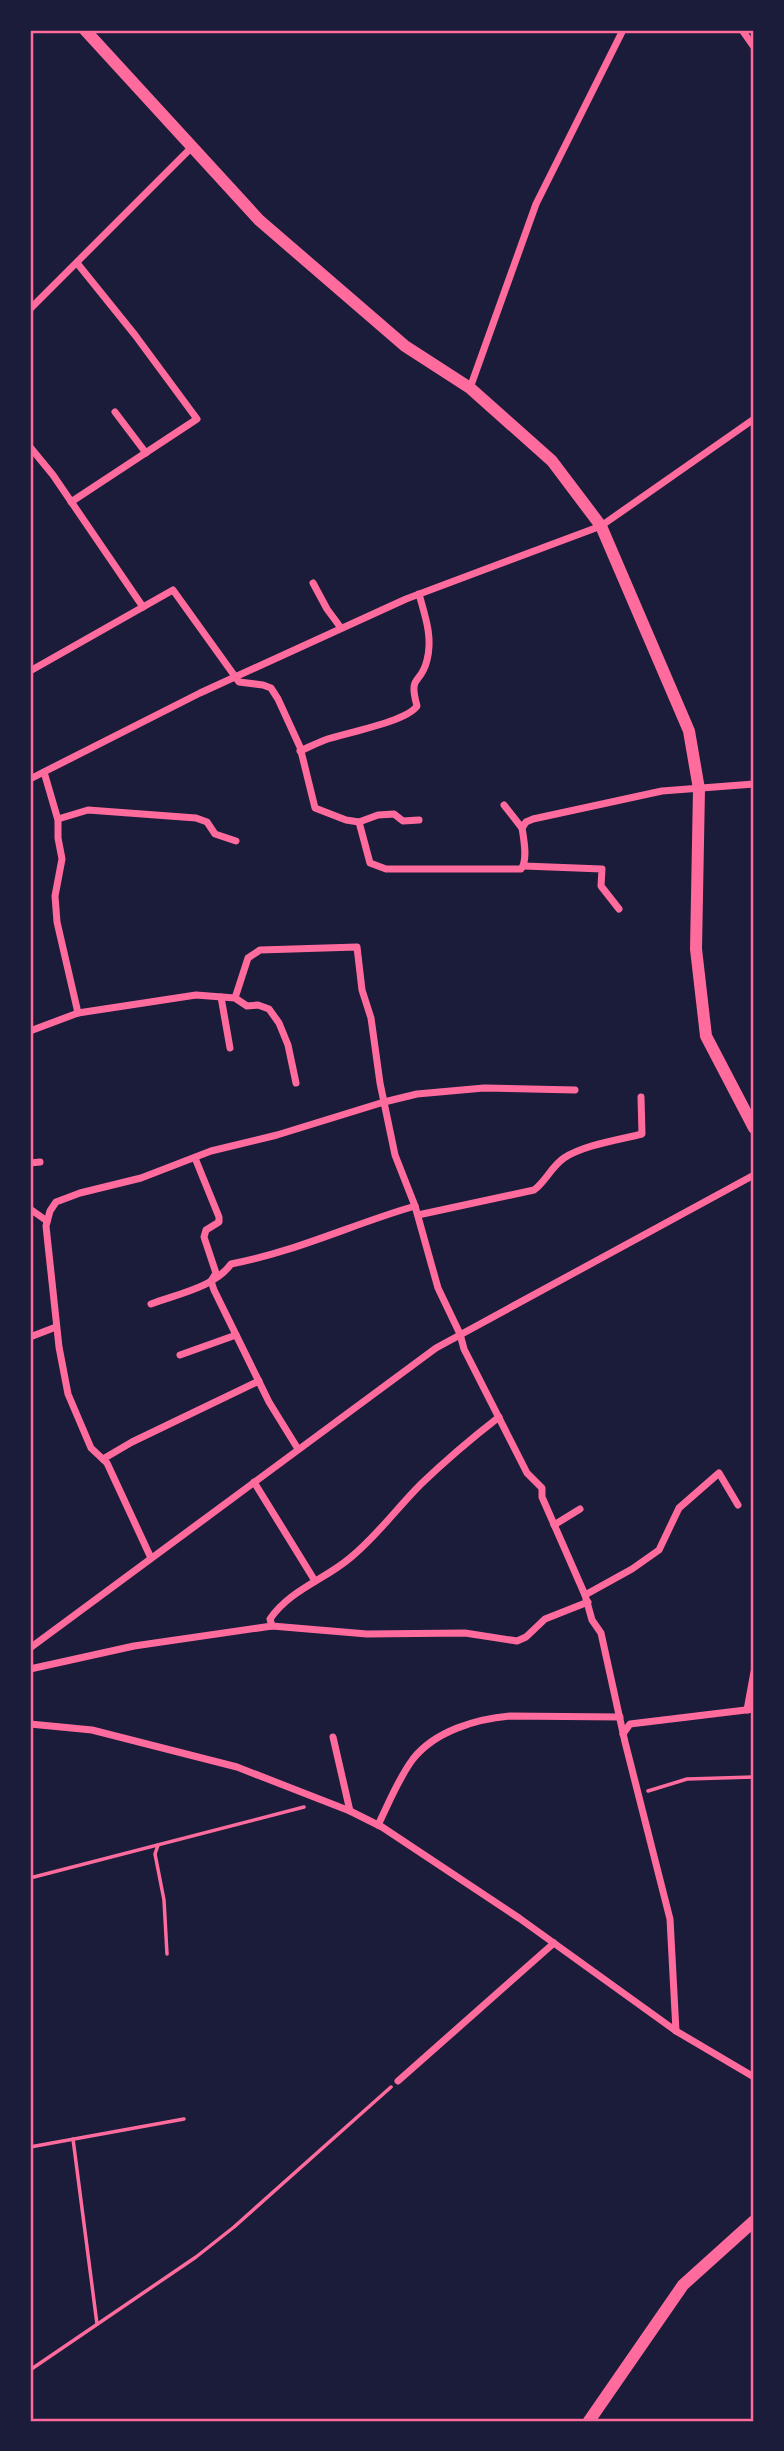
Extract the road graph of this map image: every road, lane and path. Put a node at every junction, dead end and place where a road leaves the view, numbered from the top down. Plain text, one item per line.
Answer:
1 (85, 30) edge
2 (623, 30) edge
3 (742, 30) edge
4 (754, 47) edge
5 (192, 147) junction
6 (77, 263) junction
7 (30, 309) edge
8 (470, 388) junction
9 (115, 412) dead end
10 (754, 419) edge
11 (30, 447) edge
12 (146, 453) junction
13 (71, 502) junction
14 (601, 526) junction
15 (313, 583) dead end
16 (419, 594) junction
17 (143, 607) junction
18 (341, 628) junction
19 (30, 671) edge
20 (236, 676) junction
21 (300, 751) junction
22 (44, 772) junction
23 (30, 779) edge
24 (754, 783) edge
25 (699, 789) junction
26 (504, 805) dead end
27 (58, 819) junction
28 (419, 820) dead end
29 (359, 822) junction
30 (522, 828) junction
31 (236, 841) dead end
32 (524, 866) junction
33 (618, 909) dead end
34 (221, 997) junction
35 (235, 999) junction
36 (78, 1013) junction
37 (30, 1031) edge
38 (230, 1048) dead end
39 (296, 1083) dead end
40 (575, 1090) dead end
41 (641, 1097) dead end
42 (384, 1102) junction
43 (754, 1128) edge
44 (195, 1158) junction
45 (40, 1162) dead end
46 (30, 1163) edge
47 (754, 1175) edge
48 (415, 1206) junction
49 (30, 1209) edge
50 (418, 1215) junction
51 (47, 1221) junction
52 (211, 1281) junction
53 (151, 1304) dead end
54 (56, 1327) junction
55 (460, 1334) junction
56 (236, 1335) junction
57 (30, 1337) edge
58 (180, 1355) dead end
59 (259, 1381) junction
60 (499, 1417) junction
61 (298, 1449) junction
62 (103, 1460) junction
63 (254, 1482) junction
64 (738, 1505) dead end
65 (580, 1509) dead end
66 (554, 1525) junction
67 (152, 1558) junction
68 (315, 1581) junction
69 (586, 1599) junction
70 (272, 1626) junction
71 (30, 1648) edge
72 (30, 1669) edge
73 (754, 1672) edge
74 (750, 1709) edge
75 (620, 1717) junction
76 (30, 1724) edge
77 (623, 1734) junction
78 (332, 1737) dead end
79 (754, 1777) edge
80 (639, 1794) junction
81 (326, 1801) junction
82 (350, 1811) junction
83 (378, 1825) junction
84 (158, 1845) junction
85 (30, 1878) edge
86 (554, 1943) junction
87 (167, 1954) dead end
88 (676, 2031) junction
89 (754, 2077) edge
90 (398, 2081) joint
91 (184, 2119) dead end
92 (73, 2139) junction
93 (30, 2147) edge
94 (754, 2221) edge
95 (97, 2324) junction
96 (30, 2370) edge
97 (589, 2421) edge

1 - 5 street
2 - 8 street
3 - 4 street
5 - 6 street
5 - 8 street
6 - 7 street
6 - 12 street
8 - 14 street
9 - 12 street
10 - 14 street
11 - 13 street
12 - 13 street
13 - 17 street
14 - 16 street
14 - 25 street
15 - 18 street
16 - 18 street
16 - 21 street
17 - 19 street
17 - 20 street
18 - 20 street
20 - 21 street
20 - 22 street
21 - 29 street
22 - 23 street
22 - 27 street
24 - 25 street
25 - 30 street
25 - 43 street
26 - 30 street
27 - 31 street
27 - 36 street
28 - 29 street
29 - 32 street
30 - 32 street
32 - 33 street
34 - 35 street
34 - 36 street
34 - 38 street
35 - 39 street
35 - 42 street
36 - 37 street
40 - 42 street
41 - 50 street
42 - 44 street
42 - 48 street
44 - 51 street
44 - 52 street
45 - 46 street
47 - 55 street
48 - 50 street
48 - 52 street
49 - 51 street
50 - 55 street
51 - 54 street
52 - 53 street
52 - 56 street
54 - 57 street
54 - 62 street
55 - 60 street
55 - 61 street
56 - 58 street
56 - 59 street
59 - 61 street
59 - 62 street
60 - 66 street
60 - 68 street
61 - 63 street
62 - 67 street
63 - 67 street
63 - 68 street
64 - 69 street
65 - 66 street
66 - 69 street
67 - 71 street
68 - 70 street
69 - 70 street
69 - 75 street
70 - 72 street
73 - 74 street
74 - 77 street
75 - 77 street
75 - 83 street
76 - 81 street
77 - 80 street
78 - 82 street
79 - 80 path
80 - 88 street
81 - 82 street
81 - 84 path
82 - 83 street
83 - 86 street
84 - 85 path
84 - 87 path
86 - 88 street
86 - 90 street
88 - 89 street
90 - 95 path
91 - 92 path
92 - 93 path
92 - 95 path
94 - 97 street
95 - 96 path

